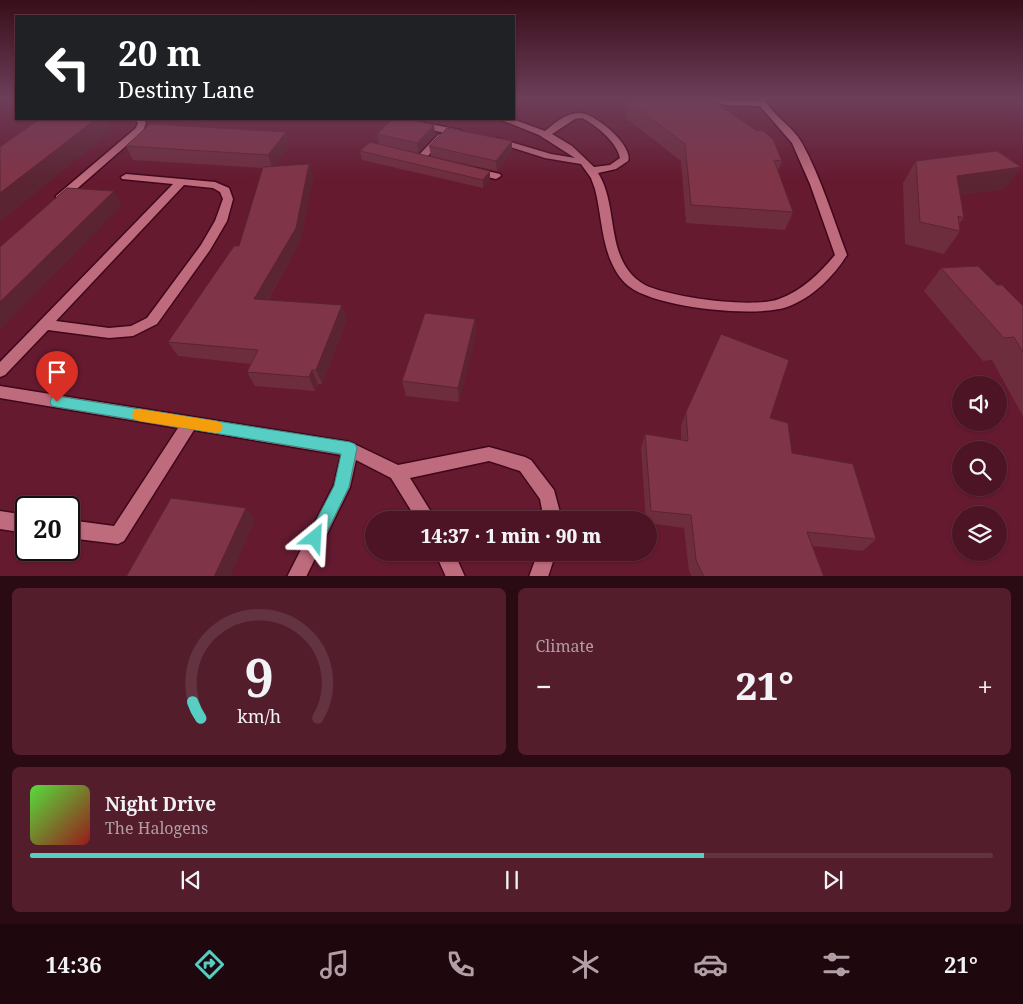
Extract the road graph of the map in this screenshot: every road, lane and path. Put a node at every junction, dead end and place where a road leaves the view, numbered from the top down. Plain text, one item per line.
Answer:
1 (141, 126) edge
2 (427, 126) edge
3 (528, 126) edge
4 (557, 126) edge
5 (600, 126) edge
6 (785, 126) edge
7 (447, 130) junction
8 (467, 134) edge
9 (546, 134) junction
10 (486, 138) edge
11 (422, 158) edge
12 (581, 160) junction
13 (468, 169) edge
14 (590, 171) junction
15 (496, 176) dead end
16 (126, 177) dead end
17 (182, 182) junction
18 (52, 206) edge
19 (44, 324) junction
20 (0, 370) edge
21 (0, 392) edge
22 (190, 423) junction
23 (350, 448) junction
24 (397, 473) junction
25 (422, 511) edge
26 (551, 511) edge
27 (0, 520) edge
28 (15, 522) edge
29 (80, 530) edge
30 (448, 561) edge
31 (544, 561) edge
32 (296, 576) edge
33 (456, 576) edge
34 (538, 576) edge

1 - 18 street
2 - 7 street
3 - 9 street
4 - 9 street
5 - 14 street
6 - 14 street
7 - 8 street
7 - 11 street
9 - 12 street
10 - 12 street
12 - 14 street
13 - 15 street
16 - 17 street
17 - 19 street
17 - 19 street
19 - 20 street
21 - 22 street
22 - 23 street
22 - 29 street
23 - 24 street
23 - 32 street
24 - 25 street
24 - 26 street
27 - 28 street
30 - 33 street
31 - 34 street

